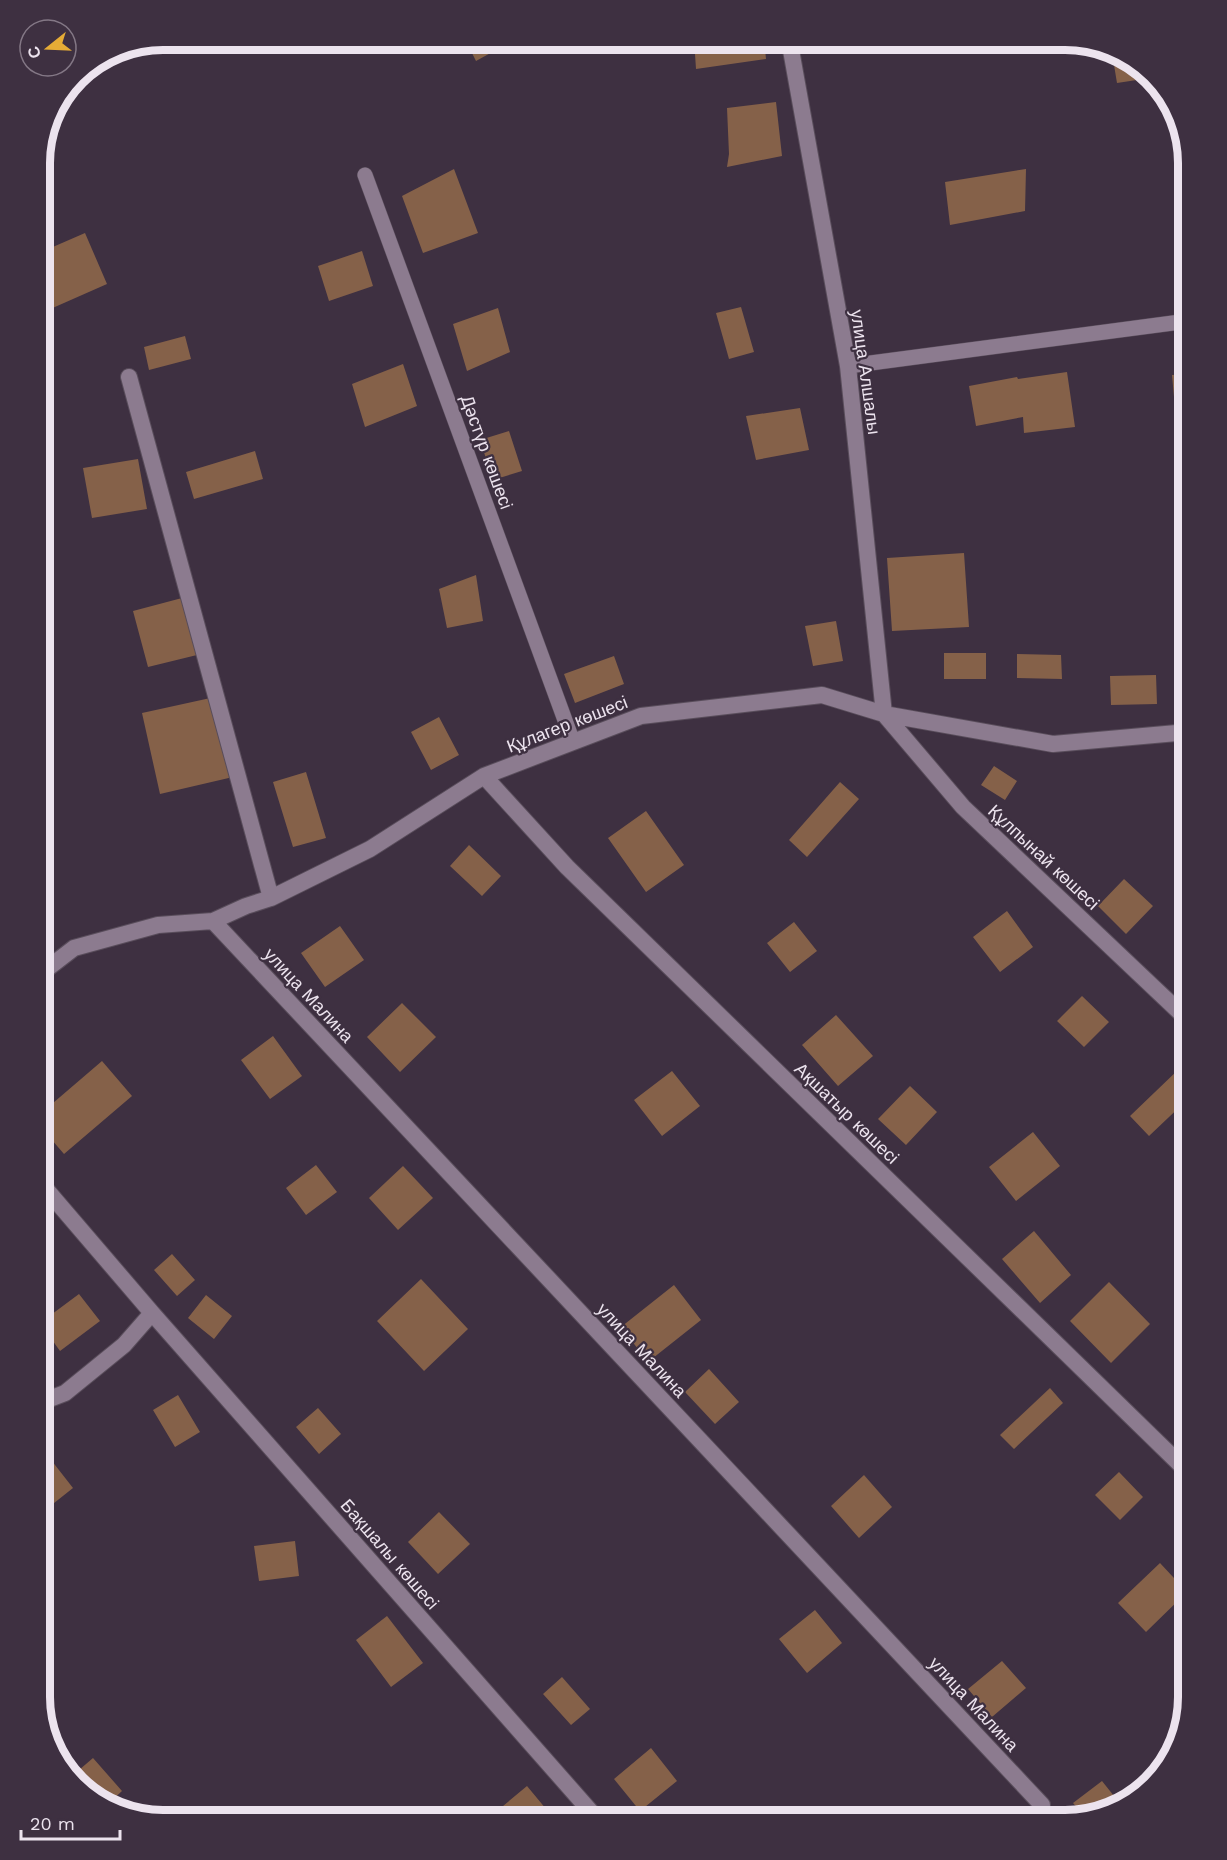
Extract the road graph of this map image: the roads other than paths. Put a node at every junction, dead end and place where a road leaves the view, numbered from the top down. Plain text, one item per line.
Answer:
1 (791, 50) edge
2 (365, 175) dead end
3 (1178, 322) edge
4 (848, 366) junction
5 (129, 377) dead end
6 (884, 714) junction
7 (1178, 733) edge
8 (573, 742) junction
9 (484, 776) junction
10 (271, 898) junction
11 (213, 921) junction
12 (50, 967) edge
13 (1178, 1011) edge
14 (50, 1195) edge
15 (152, 1313) junction
16 (50, 1399) edge
17 (1178, 1462) edge
18 (1042, 1805) dead end
19 (588, 1810) edge

1 - 4 street, улица Алшалы
2 - 8 lane, Дәстүр көшесі
3 - 4 lane
4 - 6 street, улица Алшалы
5 - 10 street
6 - 7 street, Құлагер көшесі
6 - 8 street, Құлагер көшесі
6 - 13 street, Құлпынай көшесі
8 - 9 street, Құлагер көшесі
9 - 10 street, Құлагер көшесі
9 - 17 street, Ақшатыр көшесі
10 - 11 street, Құлагер көшесі
11 - 12 street, Құлагер көшесі
11 - 18 street, улица Малина
14 - 15 street
15 - 16 street
15 - 19 street, Бақшалы көшесі

